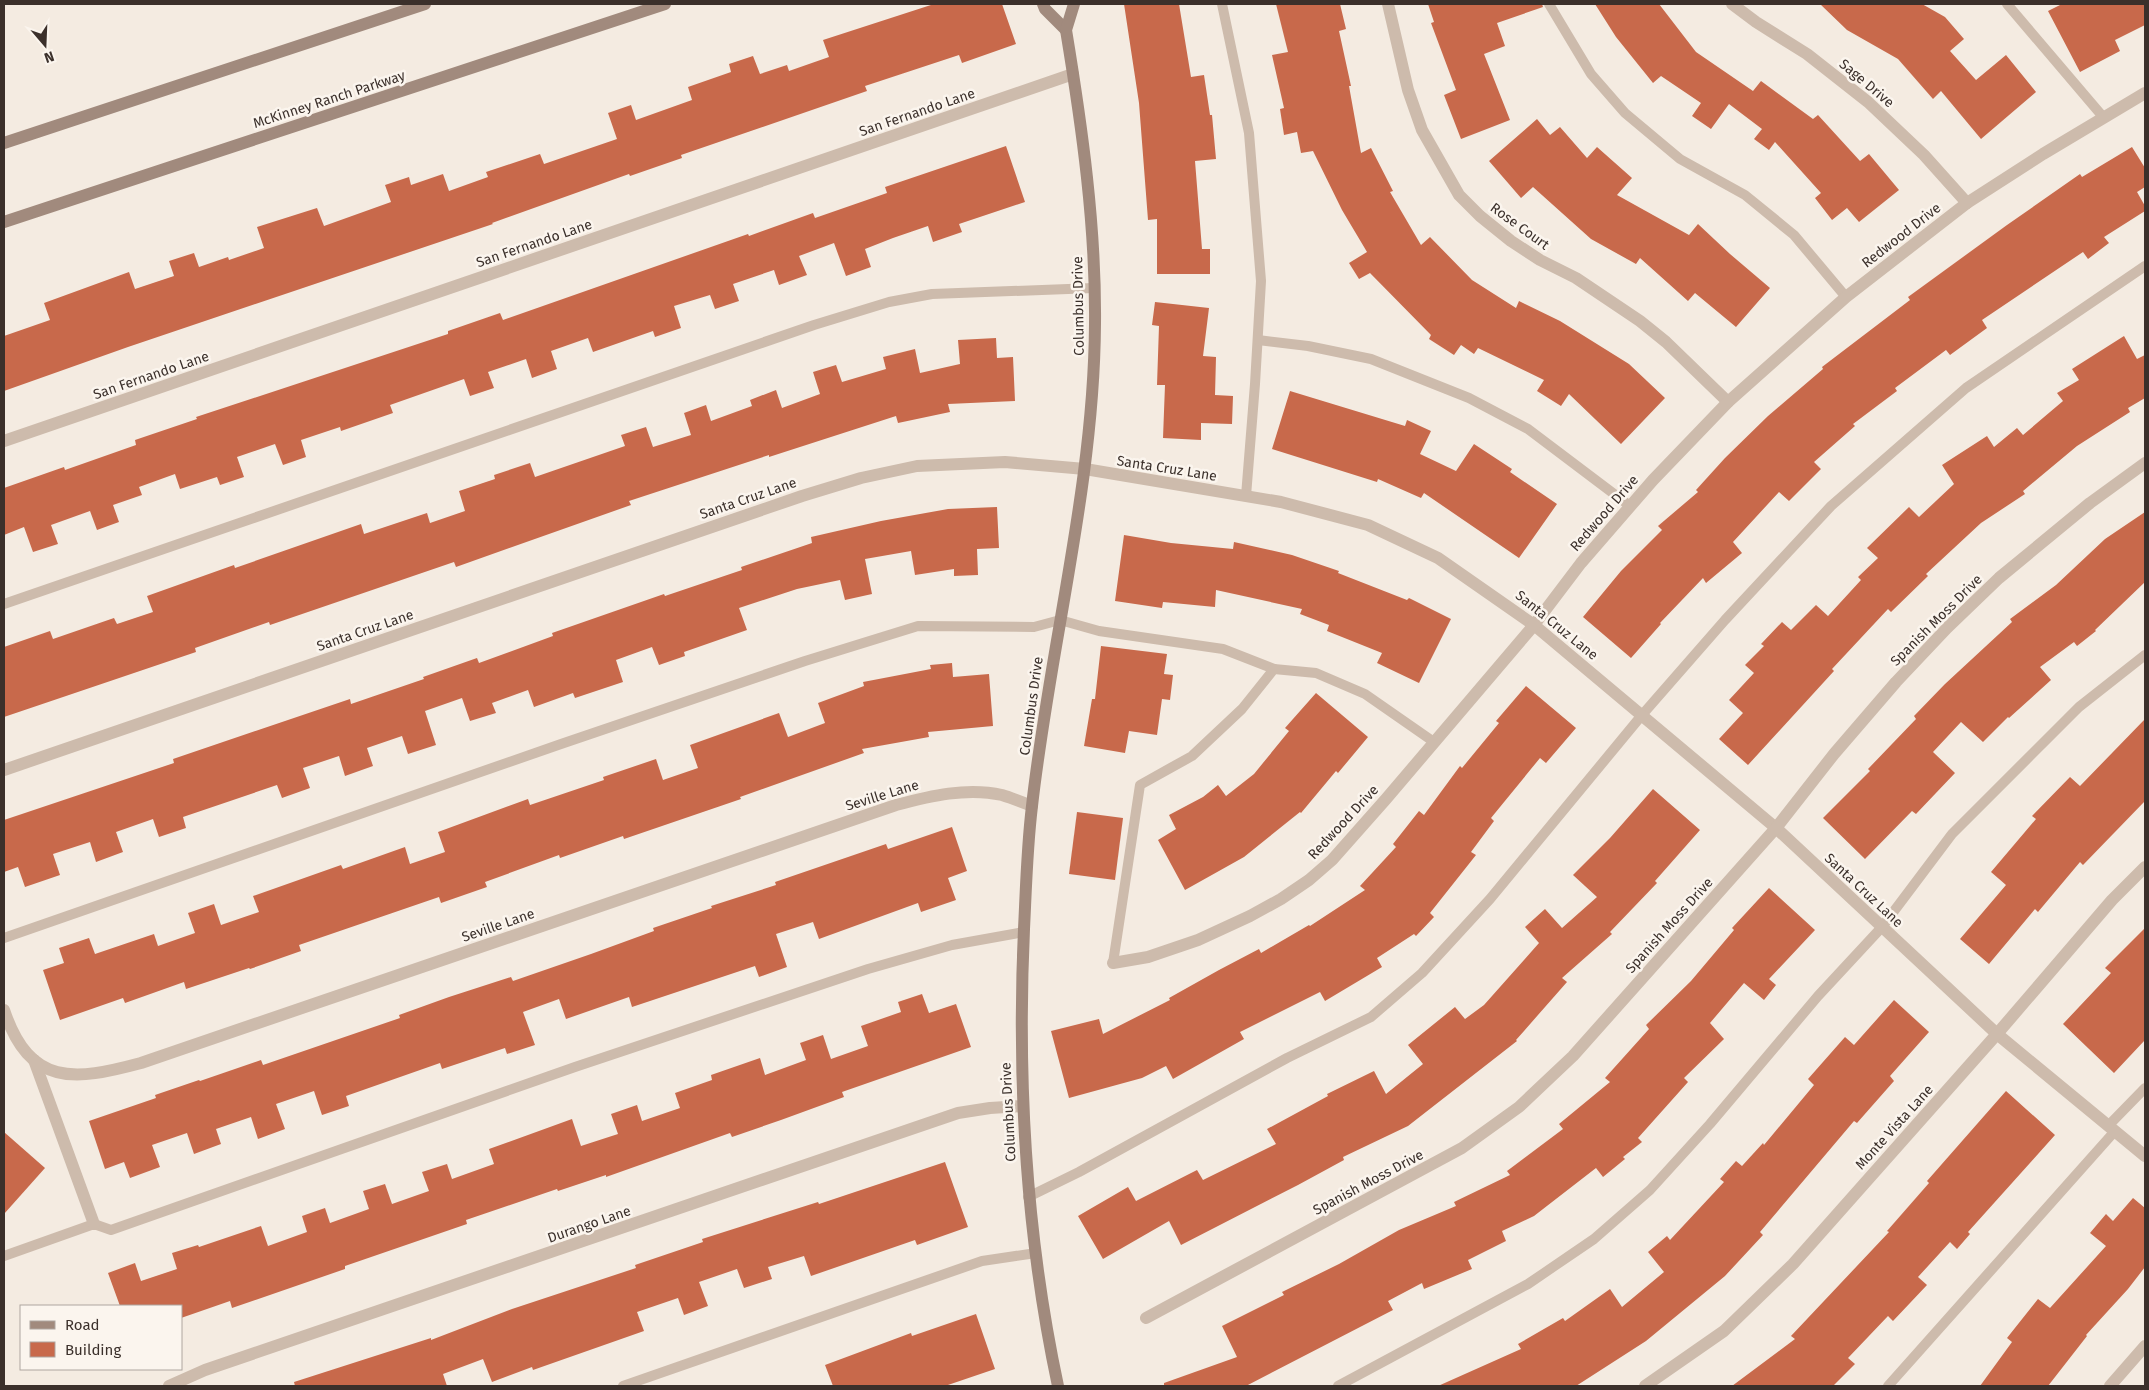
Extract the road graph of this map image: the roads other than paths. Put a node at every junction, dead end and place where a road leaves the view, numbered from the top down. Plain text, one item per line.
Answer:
1 (425, 4) edge
2 (665, 4) edge
3 (1043, 4) edge
4 (1074, 4) edge
5 (1222, 4) edge
6 (1388, 4) edge
7 (1549, 4) edge
8 (1732, 4) edge
9 (2007, 4) edge
10 (1066, 30) junction
11 (1073, 74) junction
12 (2145, 93) edge
13 (2104, 118) junction
14 (4, 143) edge
15 (1967, 203) junction
16 (4, 222) edge
17 (2145, 266) edge
18 (1094, 288) junction
19 (1846, 297) junction
20 (1258, 340) junction
21 (1728, 402) junction
22 (4, 441) edge
23 (2145, 463) edge
24 (1085, 469) junction
25 (1246, 496) junction
26 (1630, 506) junction
27 (4, 604) edge
28 (1060, 620) junction
29 (1534, 625) junction
30 (2145, 655) edge
31 (1274, 669) junction
32 (1642, 715) junction
33 (1434, 742) junction
34 (4, 770) edge
35 (1032, 806) junction
36 (1776, 828) junction
37 (2145, 867) edge
38 (1882, 928) junction
39 (1024, 932) junction
40 (4, 938) edge
41 (1113, 963) joint
42 (4, 1010) edge
43 (1997, 1034) junction
44 (34, 1060) junction
45 (2145, 1088) edge
46 (1023, 1106) junction
47 (2111, 1128) junction
48 (2145, 1156) edge
49 (1028, 1197) junction
50 (94, 1224) junction
51 (1036, 1253) junction
52 (4, 1256) edge
53 (1146, 1318) dead end
54 (2145, 1346) edge
55 (169, 1386) edge
56 (623, 1386) edge
57 (1058, 1386) edge
58 (1338, 1386) edge
59 (1645, 1386) edge
60 (1888, 1386) edge
61 (2110, 1386) edge

1 - 14 street
2 - 16 street, McKinney Ranch Parkway
3 - 10 street
4 - 10 street, Columbus Drive
5 - 20 lane
6 - 21 street, Rose Court
7 - 19 lane
8 - 15 street, Sage Drive
9 - 13 lane
10 - 11 street, Columbus Drive
11 - 18 street, Columbus Drive
11 - 22 street, San Fernando Lane
12 - 13 street, Redwood Drive
13 - 15 street, Redwood Drive
15 - 19 street, Redwood Drive
17 - 32 lane
18 - 24 street, Columbus Drive
18 - 27 lane
19 - 21 street, Redwood Drive
20 - 25 lane
20 - 26 lane
21 - 26 street, Redwood Drive
23 - 36 street, Spanish Moss Drive
24 - 25 street, Santa Cruz Lane
24 - 28 street, Columbus Drive
24 - 34 street, Santa Cruz Lane
25 - 29 street, Santa Cruz Lane
26 - 29 street, Redwood Drive
28 - 31 lane
28 - 35 street, Columbus Drive
28 - 40 lane
29 - 32 street, Santa Cruz Lane
29 - 33 street, Redwood Drive
30 - 38 lane
31 - 33 lane
31 - 41 lane
32 - 36 street, Santa Cruz Lane
32 - 49 lane
33 - 41 street, Redwood Drive
35 - 39 street, Columbus Drive
35 - 44 street, Seville Lane
36 - 38 street, Santa Cruz Lane
36 - 53 street, Spanish Moss Drive
37 - 43 street, Monte Vista Lane
38 - 43 street, Santa Cruz Lane
38 - 58 lane
39 - 46 street, Columbus Drive
39 - 50 lane
42 - 44 street, Seville Lane
43 - 47 street, Santa Cruz Lane
43 - 59 street, Monte Vista Lane
44 - 50 street
45 - 47 lane
46 - 49 street, Columbus Drive
46 - 55 street, Durango Lane
47 - 48 street, Santa Cruz Lane
47 - 60 lane
49 - 51 street, Columbus Drive
50 - 52 lane
51 - 56 lane
51 - 57 street, Columbus Drive
54 - 61 street

